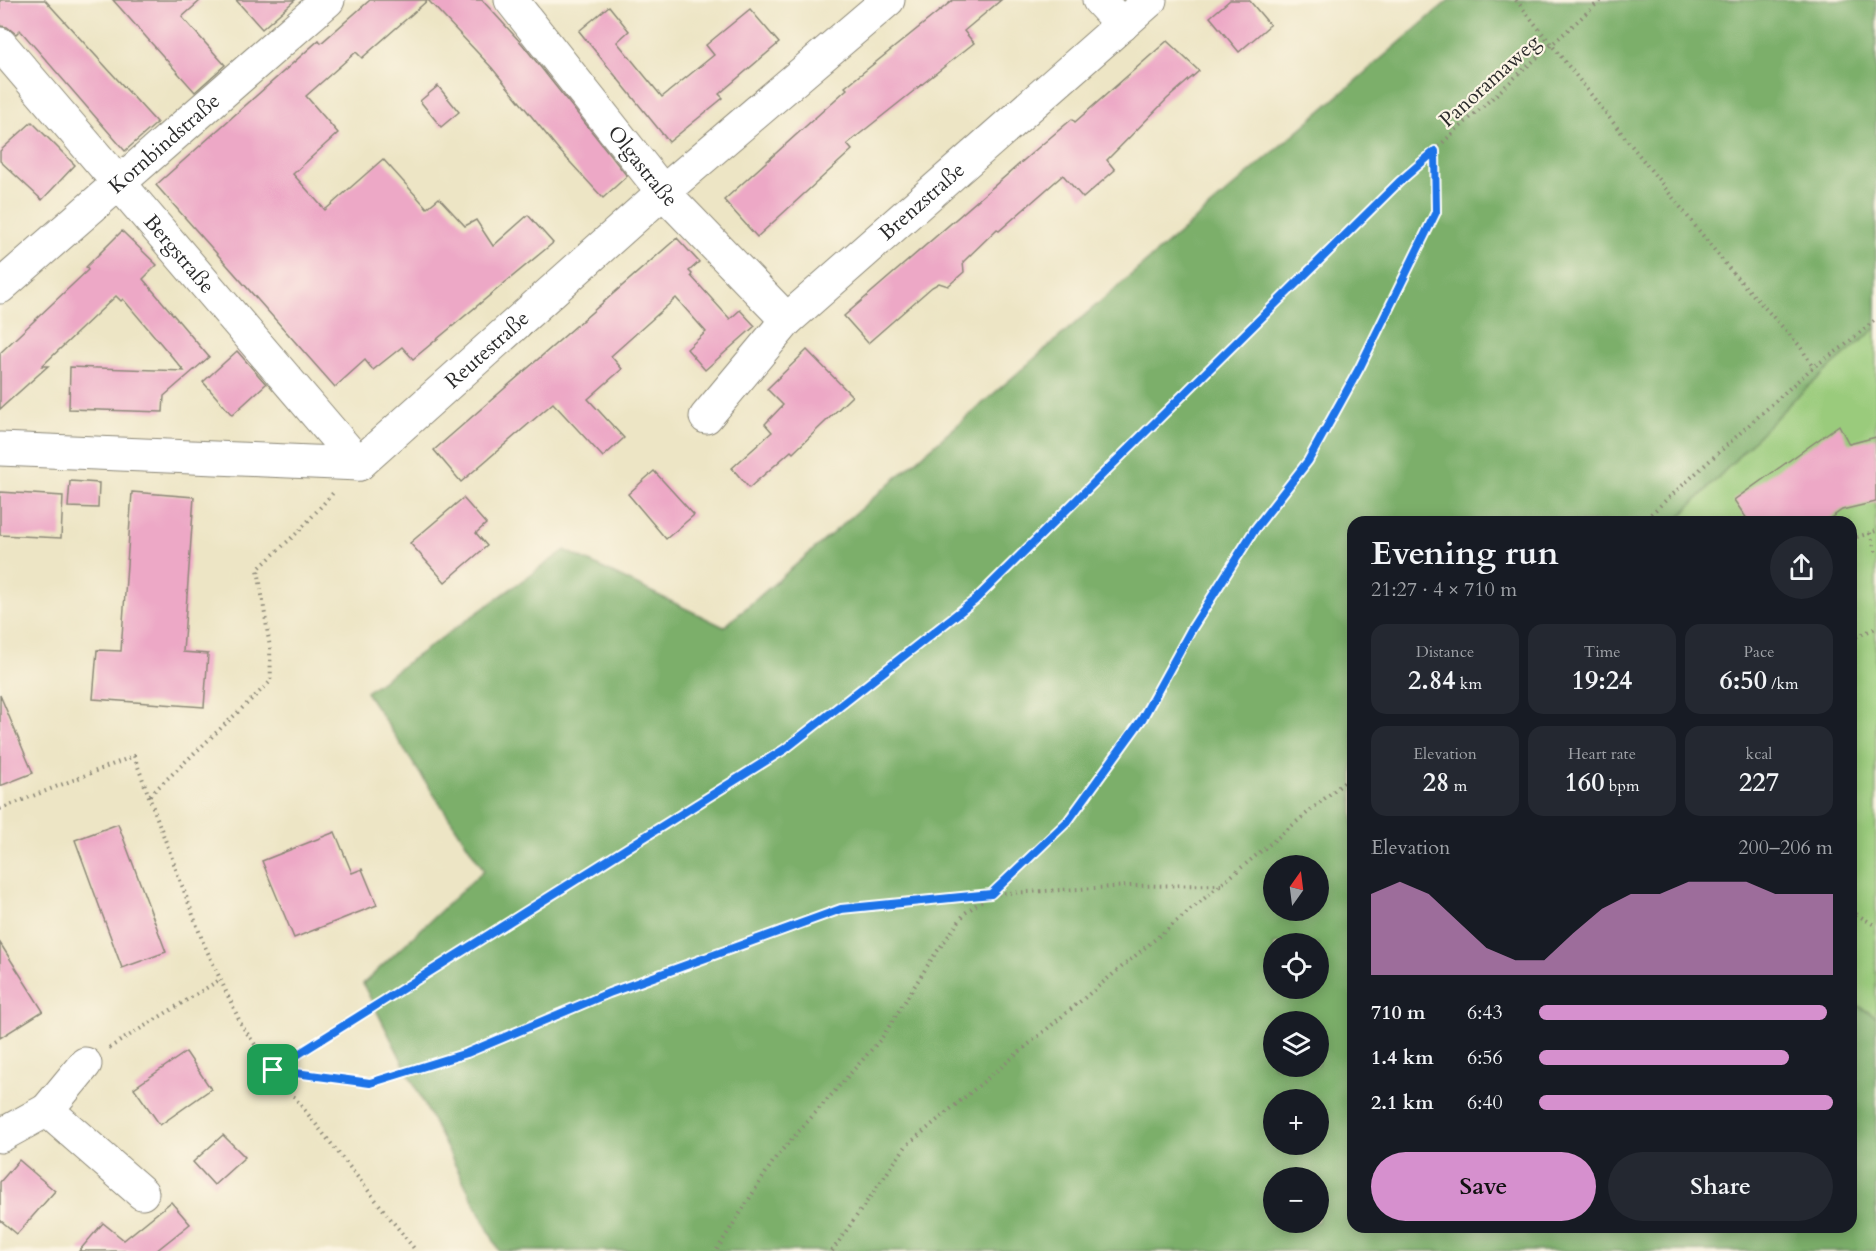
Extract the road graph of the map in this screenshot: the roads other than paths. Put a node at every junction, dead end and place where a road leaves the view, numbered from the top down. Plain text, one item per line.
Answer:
1 (328, 0) edge
2 (511, 0) edge
3 (888, 0) edge
4 (1099, 0) edge
5 (1150, 0) edge
6 (1122, 25) junction
7 (0, 44) edge
8 (121, 183) junction
9 (663, 192) junction
10 (0, 287) edge
11 (787, 320) junction
12 (706, 417) dead end
13 (0, 449) edge
14 (359, 464) junction
15 (85, 1064) road end
16 (47, 1110) junction
17 (0, 1136) edge
18 (142, 1193) dead end

1 - 8 street, Kornbindstraße
2 - 9 street, Olgastraße
3 - 9 street, Reutestraße
4 - 6 street
5 - 6 street, Brenzstraße
6 - 11 street, Brenzstraße
7 - 8 street, Bergstraße
8 - 10 street, Kornbindstraße
8 - 14 street, Bergstraße
9 - 11 street, Olgastraße
9 - 14 street, Reutestraße
11 - 12 street, Brenzstraße
13 - 14 street
15 - 16 street
16 - 17 street
16 - 18 street

